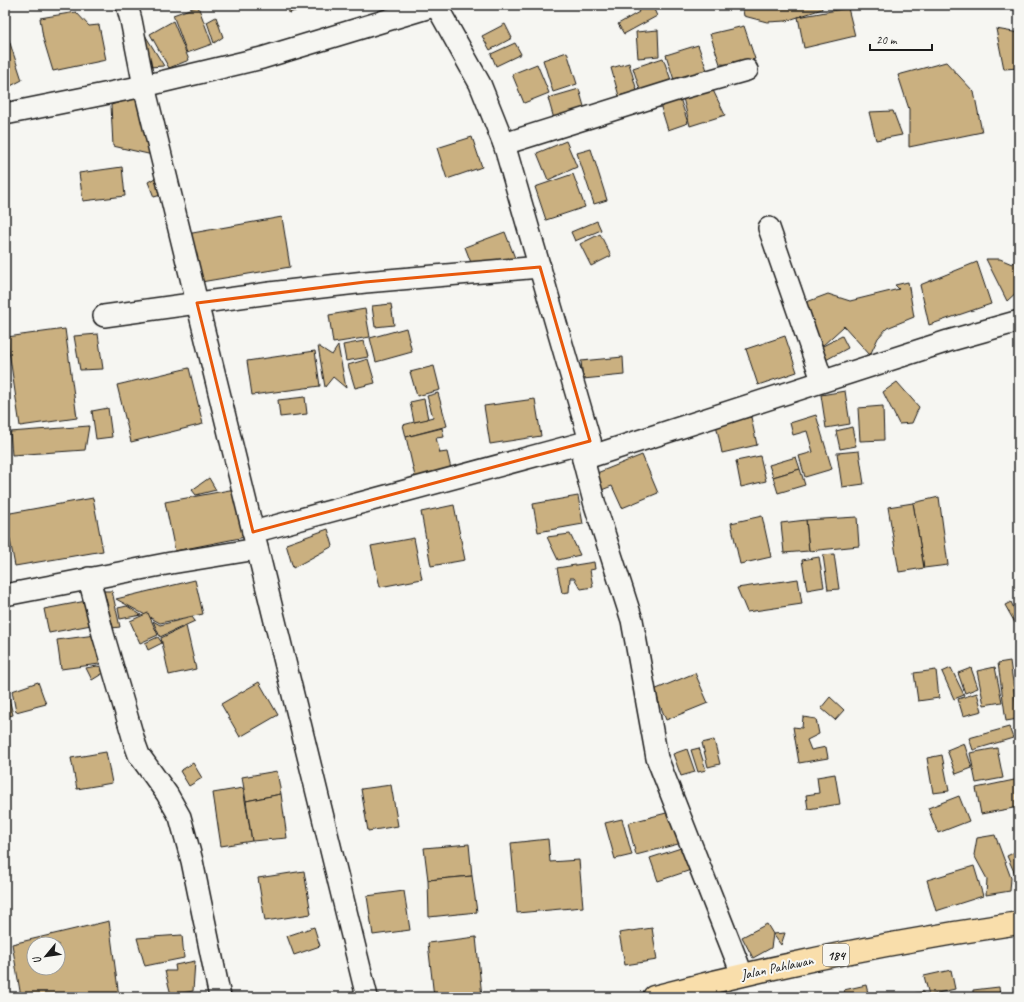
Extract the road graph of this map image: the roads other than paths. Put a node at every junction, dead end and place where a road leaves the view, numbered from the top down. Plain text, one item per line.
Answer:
1 (127, 5) edge
2 (437, 5) edge
3 (747, 70) dead end
4 (144, 86) junction
5 (5, 114) edge
6 (504, 144) junction
7 (769, 228) dead end
8 (540, 267) junction
9 (197, 303) junction
10 (104, 316) dead end
11 (1019, 321) edge
12 (822, 380) junction
13 (586, 450) junction
14 (255, 540) junction
15 (89, 578) junction
16 (5, 595) edge
17 (1019, 923) edge
18 (742, 974) junction
19 (220, 997) edge
20 (367, 997) edge
21 (654, 997) edge

1 - 4 street
2 - 4 street
2 - 6 street
3 - 6 street
4 - 5 street
4 - 9 street
6 - 8 street
7 - 12 street
8 - 9 street
8 - 13 street
9 - 10 street
9 - 14 street
11 - 12 street
12 - 13 street
13 - 14 street
13 - 18 street
14 - 15 street
14 - 20 street
15 - 16 street
15 - 19 street
17 - 18 main road, Jalan Pahlawan / 184
18 - 21 main road, Jalan Pahlawan / 184

